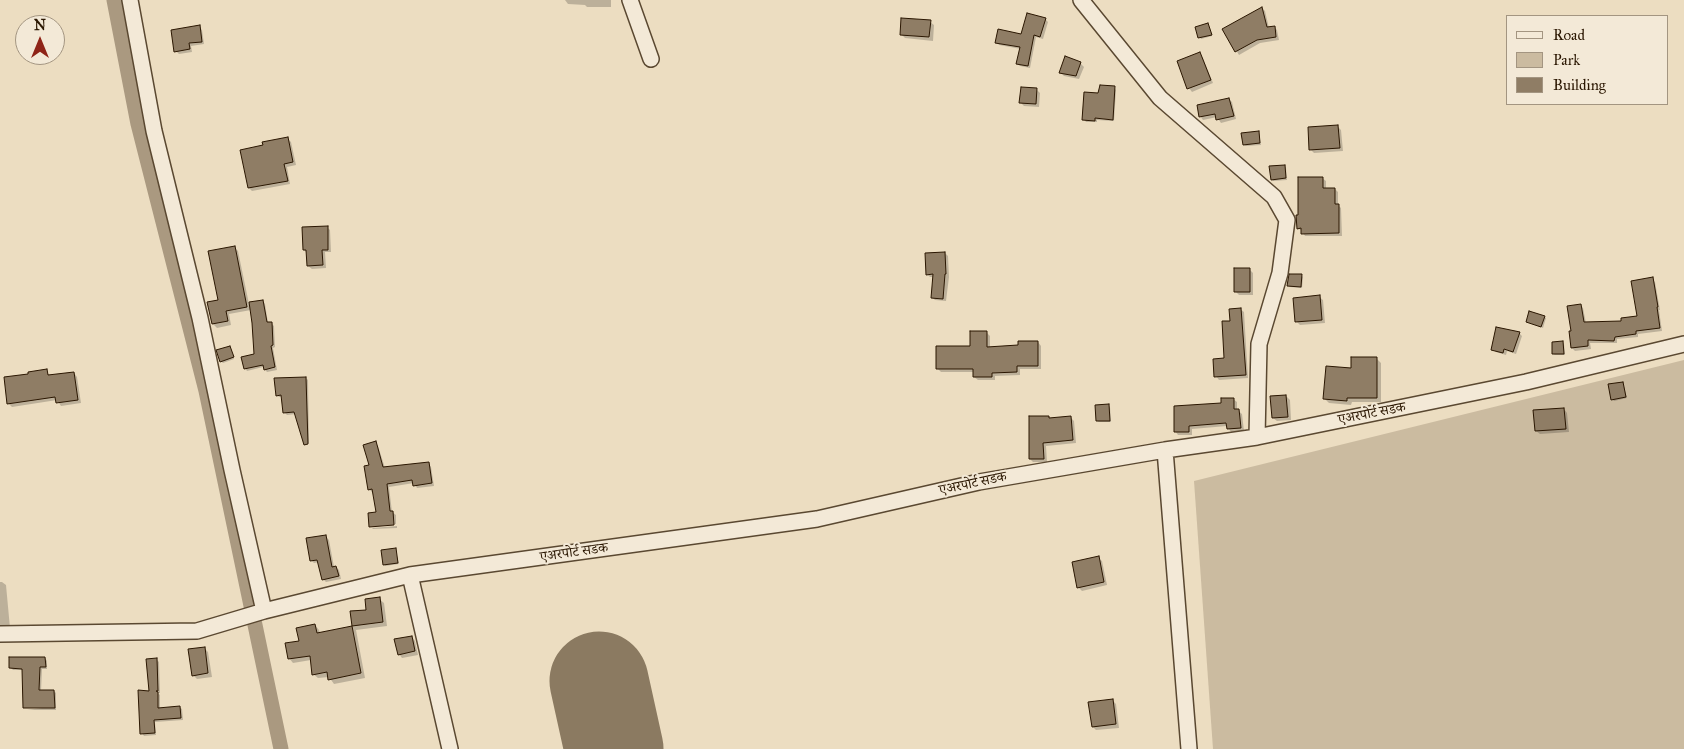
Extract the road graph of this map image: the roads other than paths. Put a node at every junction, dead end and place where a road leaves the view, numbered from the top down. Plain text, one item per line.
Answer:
1 (130, 0) edge
2 (630, 0) edge
3 (1081, 0) edge
4 (651, 59) dead end
5 (1684, 344) edge
6 (1257, 437) junction
7 (1165, 450) junction
8 (410, 576) junction
9 (262, 611) junction
10 (0, 634) edge
11 (450, 749) edge
12 (1189, 749) edge

1 - 9 street
2 - 4 street
3 - 6 street
5 - 6 street, एअरपोर्ट सडक
6 - 7 street, एअरपोर्ट सडक
7 - 8 street, एअरपोर्ट सडक
7 - 12 street
8 - 9 street, एअरपोर्ट सडक
8 - 11 street
9 - 10 street, एअरपोर्ट सडक

